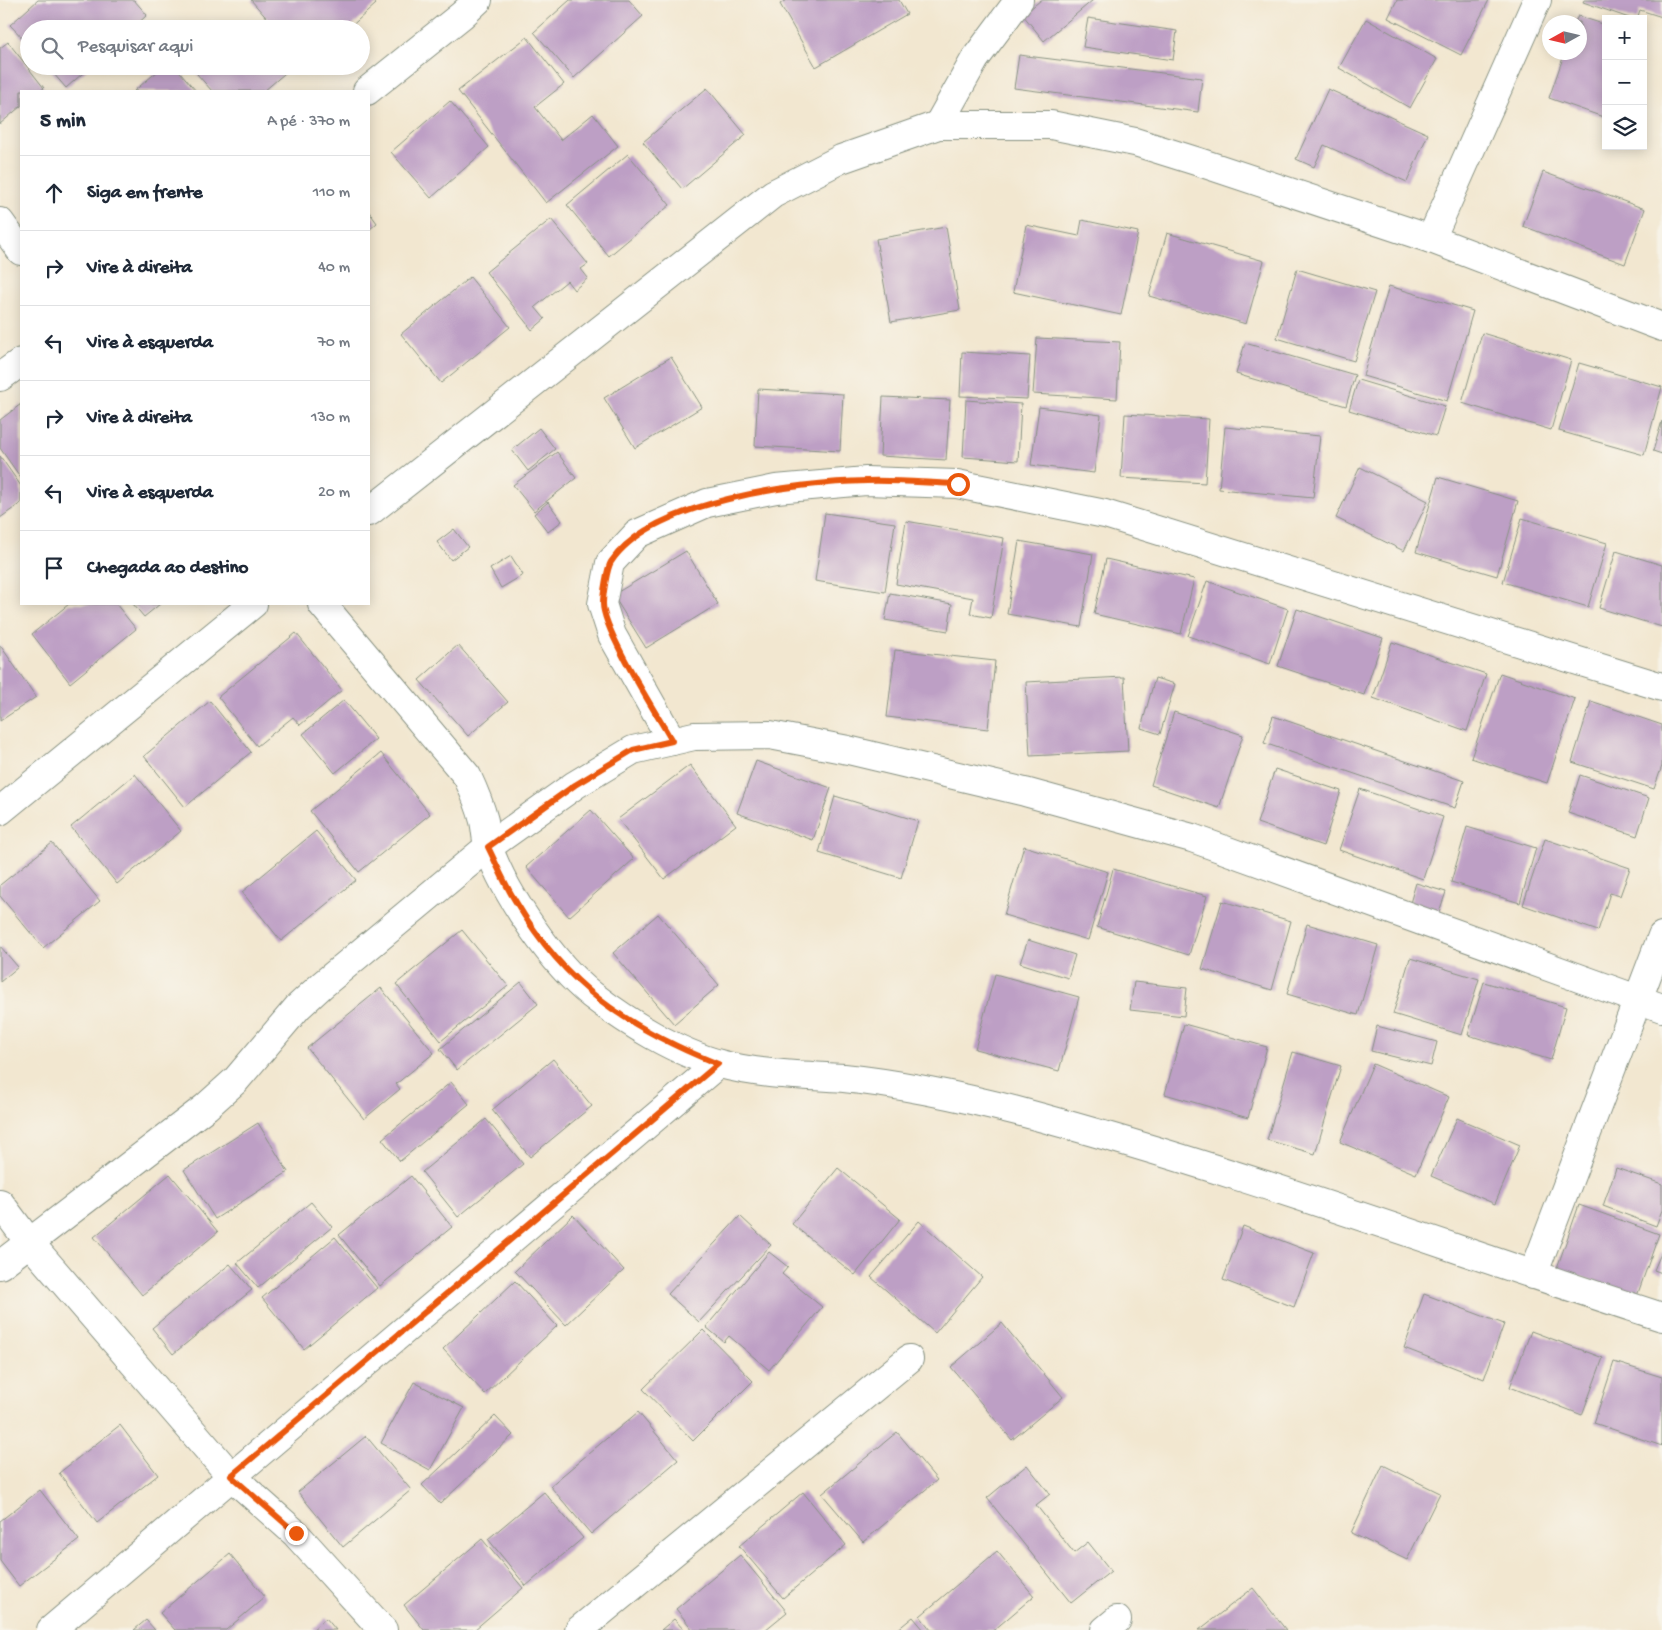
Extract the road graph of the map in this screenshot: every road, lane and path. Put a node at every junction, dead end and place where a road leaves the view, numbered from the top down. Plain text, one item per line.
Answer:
1 (478, 0) edge
2 (1019, 0) edge
3 (1537, 0) edge
4 (368, 90) edge
5 (938, 125) junction
6 (0, 222) edge
7 (1431, 239) junction
8 (20, 250) edge
9 (1662, 326) edge
10 (20, 363) edge
11 (0, 377) edge
12 (370, 511) edge
13 (252, 605) edge
14 (323, 605) edge
15 (1662, 687) edge
16 (672, 741) junction
17 (0, 811) edge
18 (488, 847) junction
19 (1662, 936) edge
20 (1651, 1004) edge
21 (718, 1064) junction
22 (0, 1203) edge
23 (29, 1242) junction
24 (0, 1265) edge
25 (1533, 1275) junction
26 (1662, 1317) edge
27 (909, 1359) dead end
28 (231, 1476) junction
29 (51, 1630) edge
30 (383, 1630) edge
31 (579, 1630) edge

1 - 4 street
2 - 5 street
3 - 7 street
5 - 7 street
5 - 12 street
6 - 8 street
7 - 9 street
10 - 11 street
13 - 17 street
14 - 18 street
15 - 16 street
16 - 18 street
16 - 20 street
18 - 21 street
18 - 23 street
19 - 20 street
20 - 25 street
21 - 25 street
21 - 28 street
22 - 23 street
23 - 24 street
23 - 28 street
25 - 26 street
27 - 31 street
28 - 29 street
28 - 30 street

